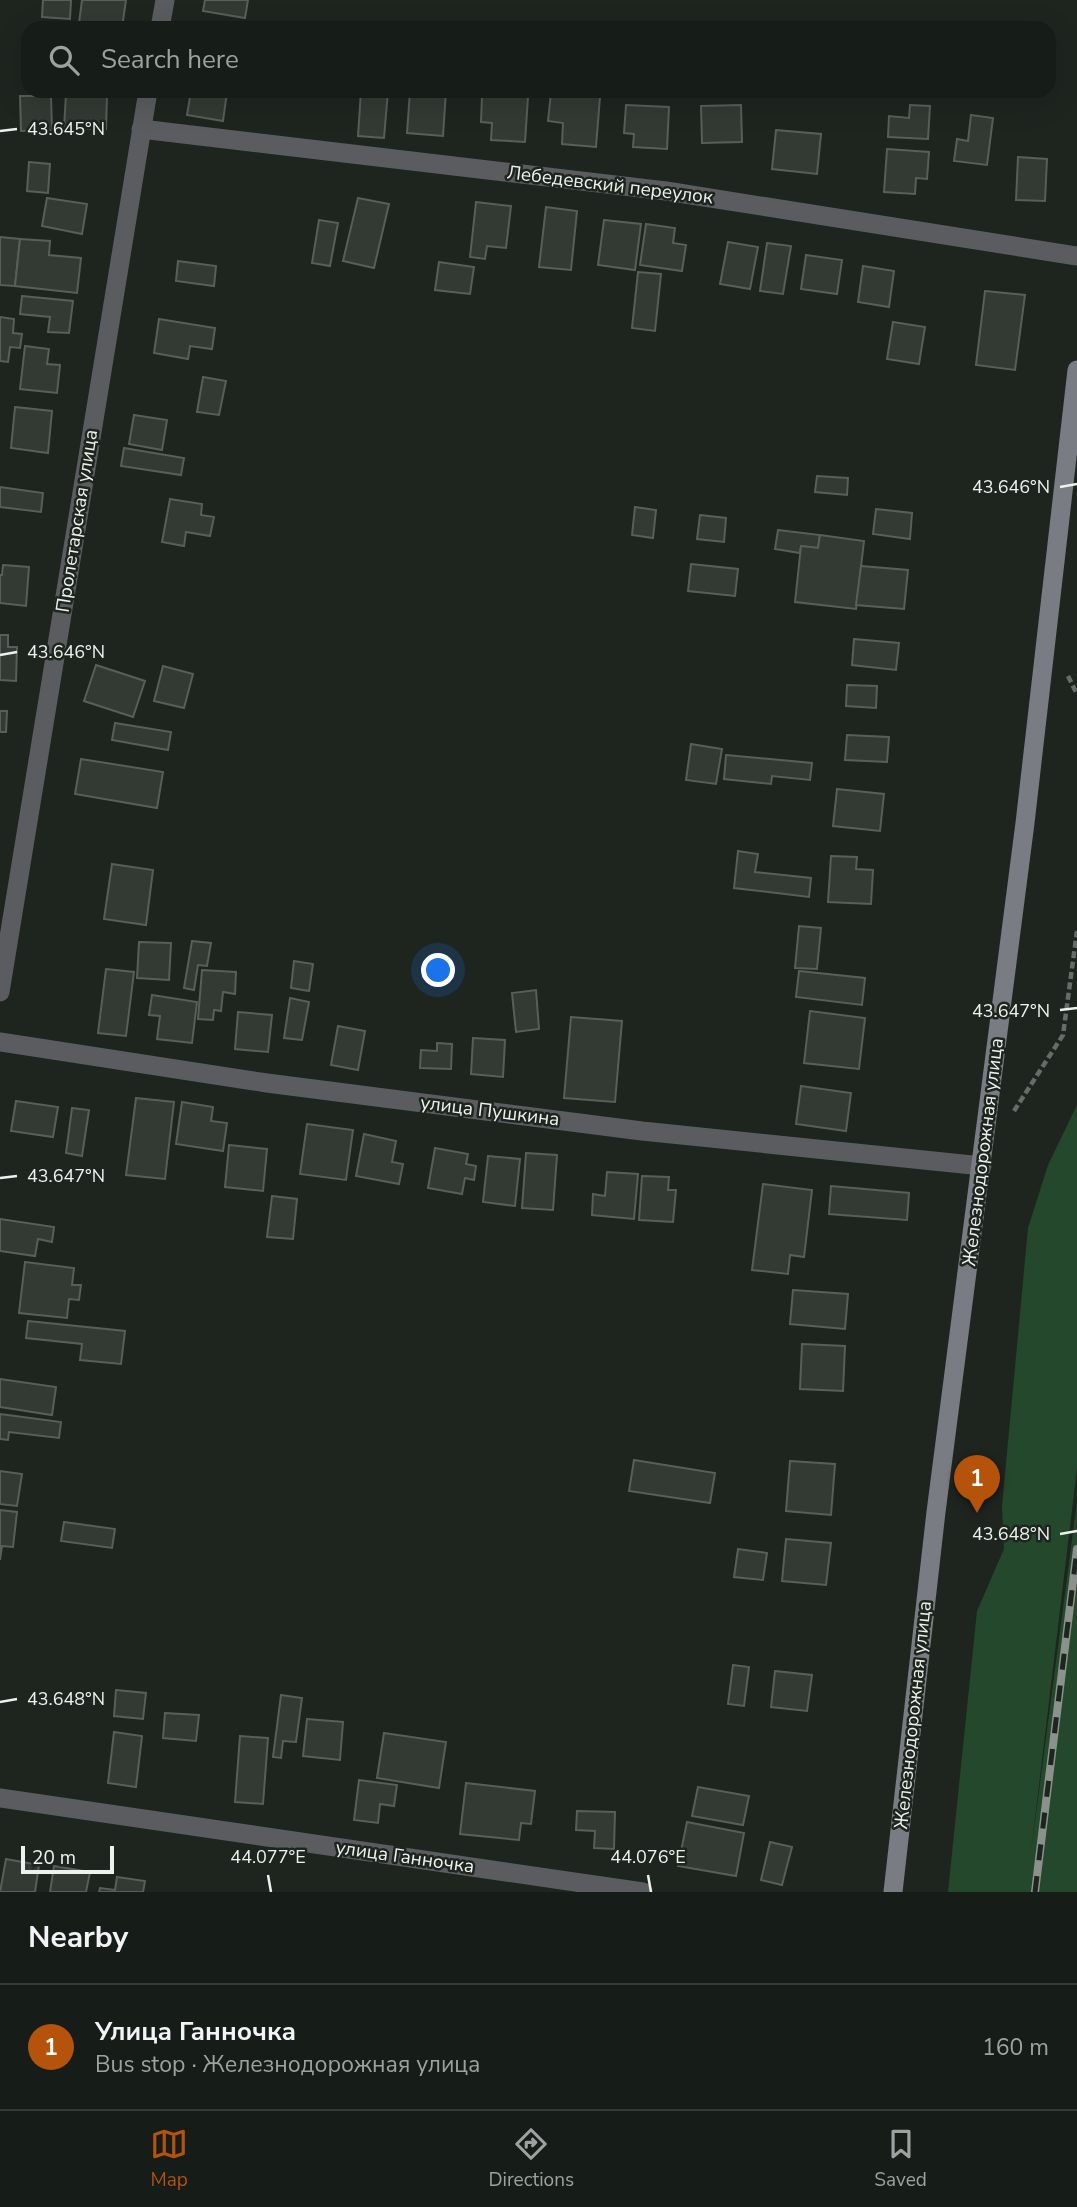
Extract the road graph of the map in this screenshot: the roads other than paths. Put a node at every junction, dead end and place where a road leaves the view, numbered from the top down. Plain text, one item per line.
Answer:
1 (164, 0) edge
2 (161, 21) edge
3 (147, 98) edge
4 (141, 129) junction
5 (1077, 256) edge
6 (1077, 370) edge
7 (0, 992) edge
8 (0, 1042) edge
9 (982, 1166) junction
10 (0, 1798) edge
11 (643, 1892) edge
12 (893, 1892) edge

1 - 2 street
3 - 4 street, Пролетарская улица
4 - 5 street, Лебедевский переулок
4 - 7 street, Пролетарская улица
6 - 9 main road, Железнодорожная улица
8 - 9 street, улица Пушкина
9 - 12 main road, Железнодорожная улица
10 - 11 street, улица Ганночка

